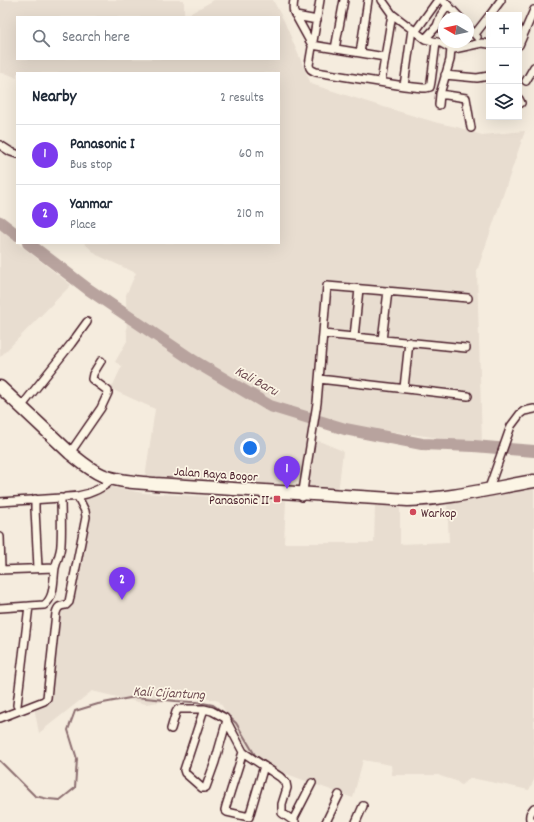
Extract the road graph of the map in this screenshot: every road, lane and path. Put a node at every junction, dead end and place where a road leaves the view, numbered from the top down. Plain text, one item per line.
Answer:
1 (294, 0) edge
2 (320, 0) edge
3 (344, 0) edge
4 (368, 0) edge
5 (382, 0) edge
6 (438, 0) edge
7 (501, 0) edge
8 (446, 3) edge
9 (534, 10) edge
10 (454, 12) edge
11 (493, 12) edge
12 (392, 14) junction
13 (296, 16) junction
14 (317, 20) junction
15 (486, 21) edge
16 (413, 30) junction
17 (475, 34) joint
18 (522, 38) edge
19 (425, 39) junction
20 (436, 43) joint
21 (485, 44) edge
22 (312, 45) junction
23 (474, 46) edge
24 (451, 48) edge
25 (335, 49) junction
26 (360, 53) junction
27 (385, 57) junction
28 (534, 67) edge
29 (445, 74) junction
30 (486, 76) edge
31 (526, 81) dead end
32 (381, 82) junction
33 (404, 86) junction
34 (440, 94) junction
35 (439, 105) dead end
36 (471, 128) dead end
37 (0, 145) edge
38 (16, 154) edge
39 (358, 289) junction
40 (388, 292) junction
41 (468, 298) dead end
42 (87, 322) dead end
43 (323, 334) junction
44 (354, 337) junction
45 (382, 340) junction
46 (409, 342) junction
47 (466, 348) dead end
48 (101, 361) dead end
49 (319, 379) junction
50 (0, 387) edge
51 (404, 388) junction
52 (468, 396) dead end
53 (0, 397) edge
54 (21, 407) junction
55 (534, 409) edge
56 (70, 453) junction
57 (534, 481) edge
58 (107, 484) junction
59 (534, 487) edge
60 (488, 492) junction
61 (302, 496) junction
62 (64, 497) junction
63 (78, 497) junction
64 (35, 499) junction
65 (0, 502) edge
66 (0, 537) edge
67 (38, 568) junction
68 (55, 568) junction
69 (1, 569) edge
70 (29, 606) junction
71 (0, 608) edge
72 (17, 705) dead end
73 (204, 709) junction
74 (0, 718) edge
75 (227, 720) junction
76 (171, 729) dead end
77 (243, 752) junction
78 (264, 766) junction
79 (312, 783) dead end
80 (339, 795) dead end
81 (363, 806) dead end
82 (534, 808) edge
83 (282, 813) junction
84 (294, 821) edge
85 (281, 822) edge
86 (326, 822) edge
87 (356, 822) edge
88 (534, 822) edge

1 - 13 street
2 - 14 street
3 - 25 street
4 - 26 street
5 - 12 street
6 - 16 street
7 - 11 street
8 - 10 street
8 - 19 street
9 - 18 street
12 - 16 street
12 - 27 street
13 - 14 street
13 - 22 street
14 - 22 street
15 - 17 street
16 - 19 street
16 - 33 street
17 - 21 street
19 - 20 street
20 - 33 street
21 - 23 street
22 - 25 street
22 - 32 street
24 - 29 street
25 - 26 street
26 - 27 street
27 - 32 street
28 - 31 street
29 - 30 street
29 - 34 street
32 - 33 street
34 - 35 street
34 - 36 street
37 - 38 street
39 - 40 street
39 - 43 street
39 - 44 street
40 - 41 street
40 - 45 street
42 - 54 street
43 - 44 street
43 - 49 street
44 - 45 street
45 - 46 street
46 - 47 street
46 - 51 street
48 - 56 street
49 - 51 street
49 - 61 street
50 - 54 highway, Jalan Raya Bogor
51 - 52 street
53 - 58 highway, Jalan Raya Bogor
54 - 56 highway, Jalan Raya Bogor
55 - 60 street
56 - 61 highway, Jalan Raya Bogor
57 - 60 highway, Jalan Raya Bogor
58 - 61 highway, Jalan Raya Bogor
58 - 63 street
59 - 60 highway, Jalan Raya Bogor
60 - 61 highway, Jalan Raya Bogor
62 - 63 street
62 - 64 street
62 - 68 street
63 - 74 street
64 - 65 street
64 - 67 street
66 - 69 street
67 - 68 street
67 - 69 street
68 - 70 street
70 - 71 street
70 - 72 street
73 - 75 street
73 - 75 street
73 - 76 street
75 - 77 street
77 - 78 street
77 - 78 street
78 - 83 street
79 - 84 street
80 - 86 street
81 - 87 street
82 - 88 street
83 - 84 street
83 - 85 street

